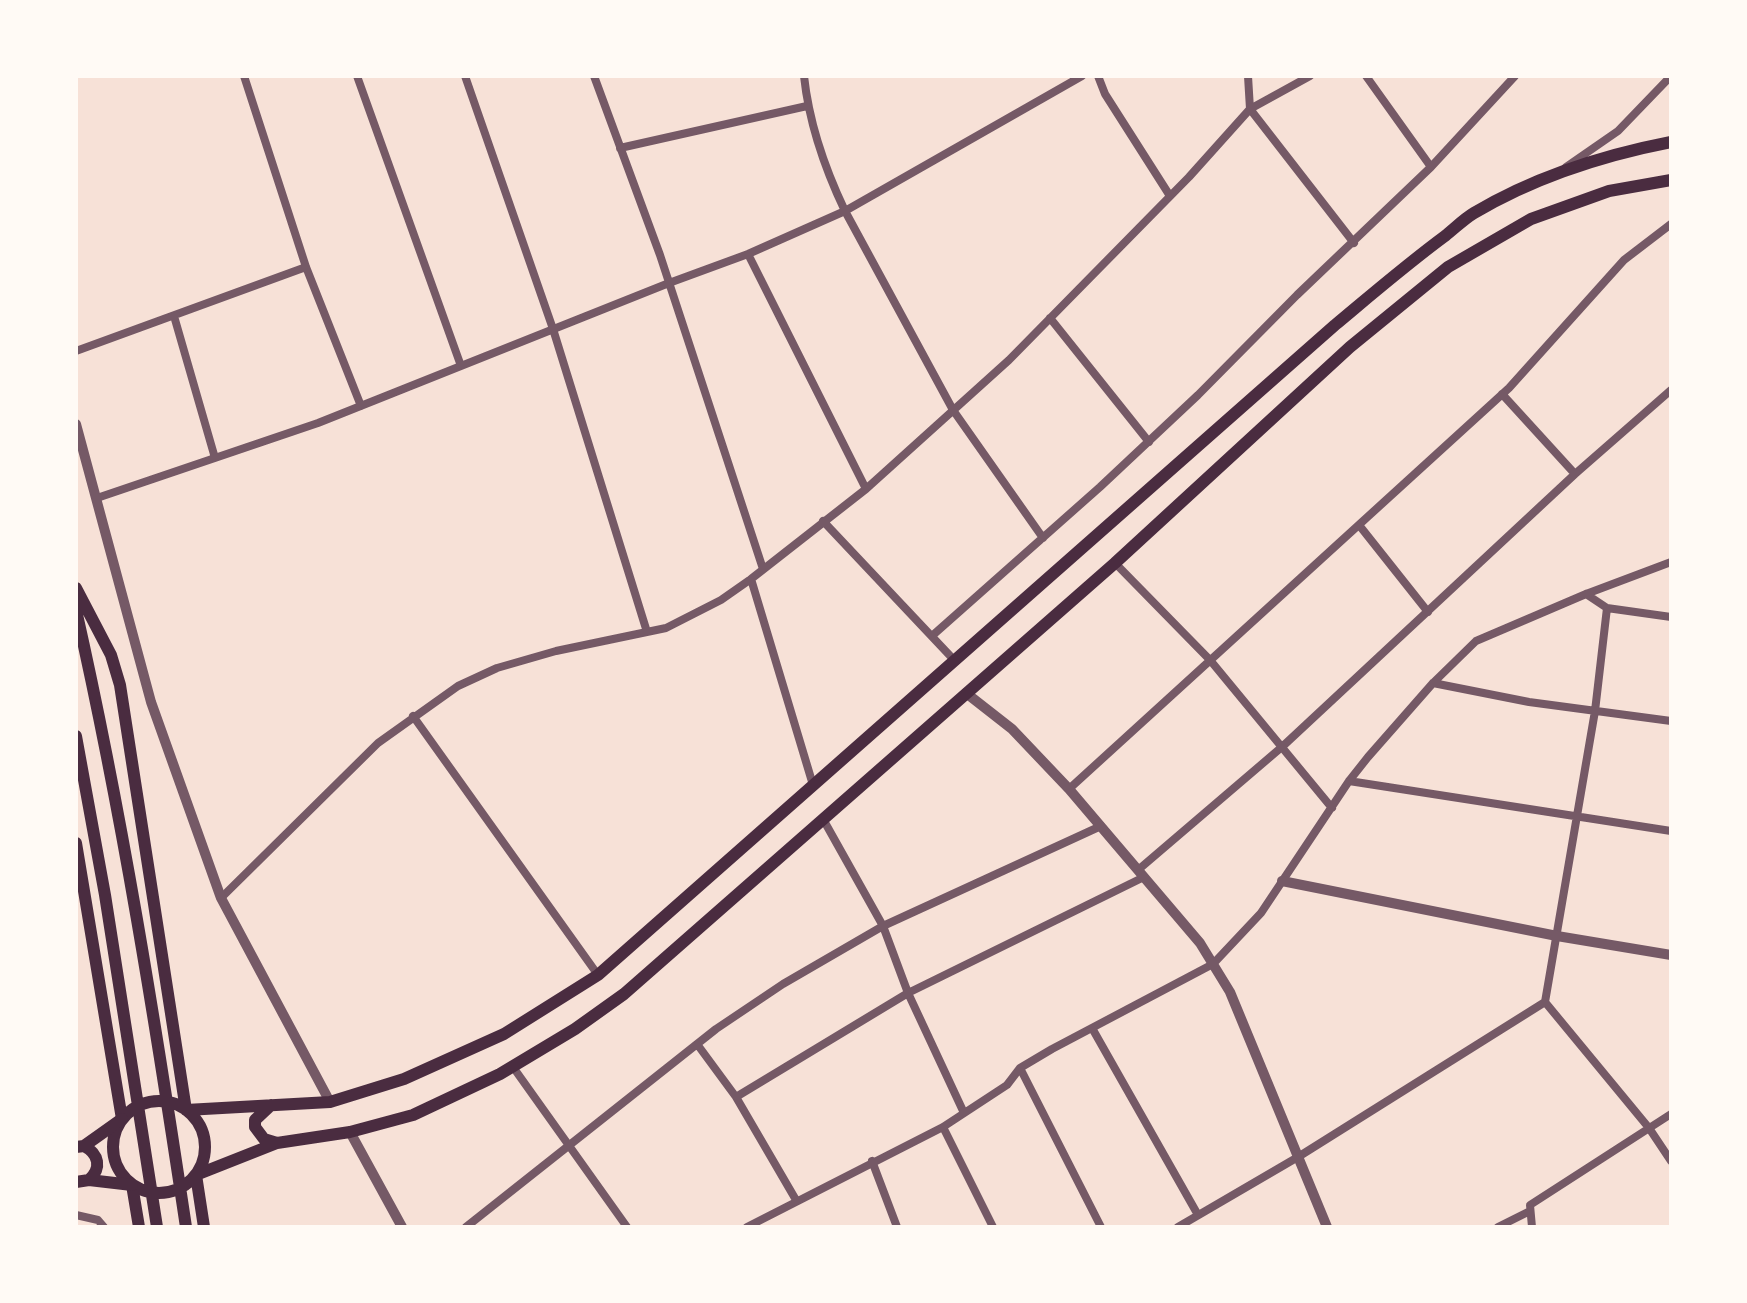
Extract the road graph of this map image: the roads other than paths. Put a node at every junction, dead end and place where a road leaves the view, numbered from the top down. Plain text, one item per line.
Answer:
1 (244, 76) edge
2 (357, 76) edge
3 (465, 76) edge
4 (594, 76) edge
5 (804, 76) edge
6 (1082, 76) edge
7 (1098, 76) edge
8 (1248, 76) edge
9 (1310, 76) edge
10 (1366, 76) edge
11 (1515, 76) edge
12 (1671, 76) edge
13 (807, 106) junction
14 (1250, 109) junction
15 (1671, 142) edge
16 (620, 148) junction
17 (1431, 167) junction
18 (1554, 175) junction
19 (1671, 180) edge
20 (1170, 196) junction
21 (845, 211) junction
22 (1671, 224) edge
23 (1354, 243) junction
24 (748, 254) junction
25 (306, 267) junction
26 (669, 283) junction
27 (174, 316) junction
28 (1050, 318) junction
29 (553, 329) junction
30 (76, 351) edge
31 (461, 366) junction
32 (1670, 392) edge
33 (1502, 394) junction
34 (361, 406) junction
35 (953, 410) junction
36 (76, 424) edge
37 (1149, 442) junction
38 (215, 458) junction
39 (1575, 474) junction
40 (866, 489) junction
41 (97, 498) junction
42 (823, 521) junction
43 (1359, 525) junction
44 (1043, 538) junction
45 (1671, 562) edge
46 (1115, 563) junction
47 (763, 569) junction
48 (751, 579) junction
49 (76, 588) edge
50 (1586, 594) junction
51 (1607, 608) junction
52 (76, 610) edge
53 (1428, 612) junction
54 (1671, 617) edge
55 (647, 632) junction
56 (933, 635) junction
57 (1210, 660) junction
58 (955, 661) junction
59 (1433, 683) junction
60 (966, 693) junction
61 (1595, 711) junction
62 (413, 716) junction
63 (1671, 721) edge
64 (77, 742) edge
65 (1283, 746) junction
66 (1349, 781) junction
67 (813, 785) junction
68 (1069, 789) junction
69 (1332, 808) junction
70 (1578, 817) junction
71 (823, 819) junction
72 (1101, 826) junction
73 (1671, 831) edge
74 (76, 843) edge
75 (1141, 874) junction
76 (1282, 881) junction
77 (221, 898) junction
78 (883, 926) junction
79 (1557, 936) junction
80 (1671, 955) edge
81 (1213, 964) junction
82 (598, 975) junction
83 (908, 993) junction
84 (1545, 1002) junction
85 (1092, 1028) junction
86 (697, 1044) junction
87 (513, 1067) junction
88 (1020, 1068) junction
89 (736, 1097) junction
90 (330, 1102) junction
91 (271, 1105) junction
92 (186, 1110) junction
93 (964, 1113) junction
94 (1671, 1114) edge
95 (122, 1119) junction
96 (943, 1127) junction
97 (1649, 1128) junction
98 (350, 1132) junction
99 (277, 1143) junction
100 (568, 1145) junction
101 (80, 1146) edge
102 (1298, 1157) junction
103 (872, 1161) junction
104 (1671, 1161) edge
105 (196, 1175) junction
106 (82, 1181) edge
107 (132, 1185) junction
108 (796, 1200) junction
109 (1530, 1211) junction
110 (76, 1215) edge
111 (1198, 1215) junction
112 (104, 1227) edge
113 (139, 1227) edge
114 (157, 1227) edge
115 (186, 1227) edge
116 (204, 1227) edge
117 (402, 1227) edge
118 (466, 1227) edge
119 (627, 1227) edge
120 (747, 1227) edge
121 (897, 1227) edge
122 (993, 1227) edge
123 (1101, 1227) edge
124 (1178, 1227) edge
125 (1327, 1227) edge
126 (1498, 1227) edge
127 (1532, 1227) edge

1 - 25 street
2 - 31 street
3 - 29 street
4 - 16 street
5 - 13 street
6 - 21 street
7 - 20 street
8 - 14 street
9 - 14 street
10 - 17 street
11 - 17 street
12 - 18 street
13 - 16 street
13 - 21 street
14 - 20 street
14 - 23 street
15 - 18 main road
16 - 26 street
17 - 23 street
18 - 58 main road
19 - 46 main road
20 - 28 street
21 - 24 street
21 - 35 street
22 - 33 street
23 - 37 street
24 - 26 street
24 - 40 street
25 - 27 street
25 - 34 street
26 - 29 street
26 - 47 street
27 - 30 street
27 - 38 street
28 - 35 street
28 - 37 street
29 - 31 street
29 - 55 street
31 - 34 street
32 - 39 street
33 - 39 street
33 - 43 street
34 - 38 street
35 - 40 street
35 - 44 street
36 - 41 street
37 - 44 street
38 - 41 street
39 - 53 street
40 - 42 street
41 - 77 street
42 - 47 street
42 - 56 street
43 - 53 street
43 - 57 street
44 - 56 street
45 - 50 street
46 - 57 street
46 - 60 main road
47 - 48 street
48 - 55 street
48 - 67 street
49 - 92 main road
50 - 51 street
50 - 59 street
51 - 54 street
51 - 61 street
52 - 115 main road
53 - 65 street
55 - 62 street
56 - 58 street
57 - 65 street
57 - 68 street
58 - 67 main road
59 - 61 street
59 - 66 street
60 - 68 street
60 - 71 main road
61 - 63 street
61 - 70 street
62 - 77 street
62 - 82 street
64 - 114 main road
65 - 69 street
65 - 75 street
66 - 69 street
66 - 70 street
67 - 82 main road
68 - 72 street
69 - 76 street
70 - 73 street
70 - 79 street
71 - 78 street
71 - 87 main road
72 - 75 street
72 - 78 street
74 - 95 main road
75 - 81 street
75 - 83 street
76 - 79 street
76 - 81 street
77 - 90 street
78 - 83 street
78 - 86 street
79 - 80 street
79 - 84 street
81 - 85 street
81 - 102 street
82 - 90 main road
83 - 89 street
83 - 93 street
84 - 97 street
84 - 102 street
85 - 88 street
85 - 111 street
86 - 89 street
86 - 100 street
87 - 98 main road
87 - 100 street
88 - 93 street
88 - 123 street
89 - 108 street
90 - 91 main road
91 - 92 main road
91 - 99 main road
92 - 95 main road
92 - 105 main road
93 - 96 street
94 - 97 street
95 - 101 main road
95 - 107 main road
96 - 103 street
96 - 122 street
97 - 104 street
97 - 109 street
98 - 99 main road
98 - 117 street
99 - 105 main road
100 - 118 street
100 - 119 street
101 - 106 main road
102 - 111 street
102 - 125 street
103 - 108 street
103 - 121 street
105 - 107 main road
105 - 116 main road
106 - 107 main road
107 - 113 main road
108 - 120 street
109 - 126 street
109 - 127 street
110 - 112 street
111 - 124 street

